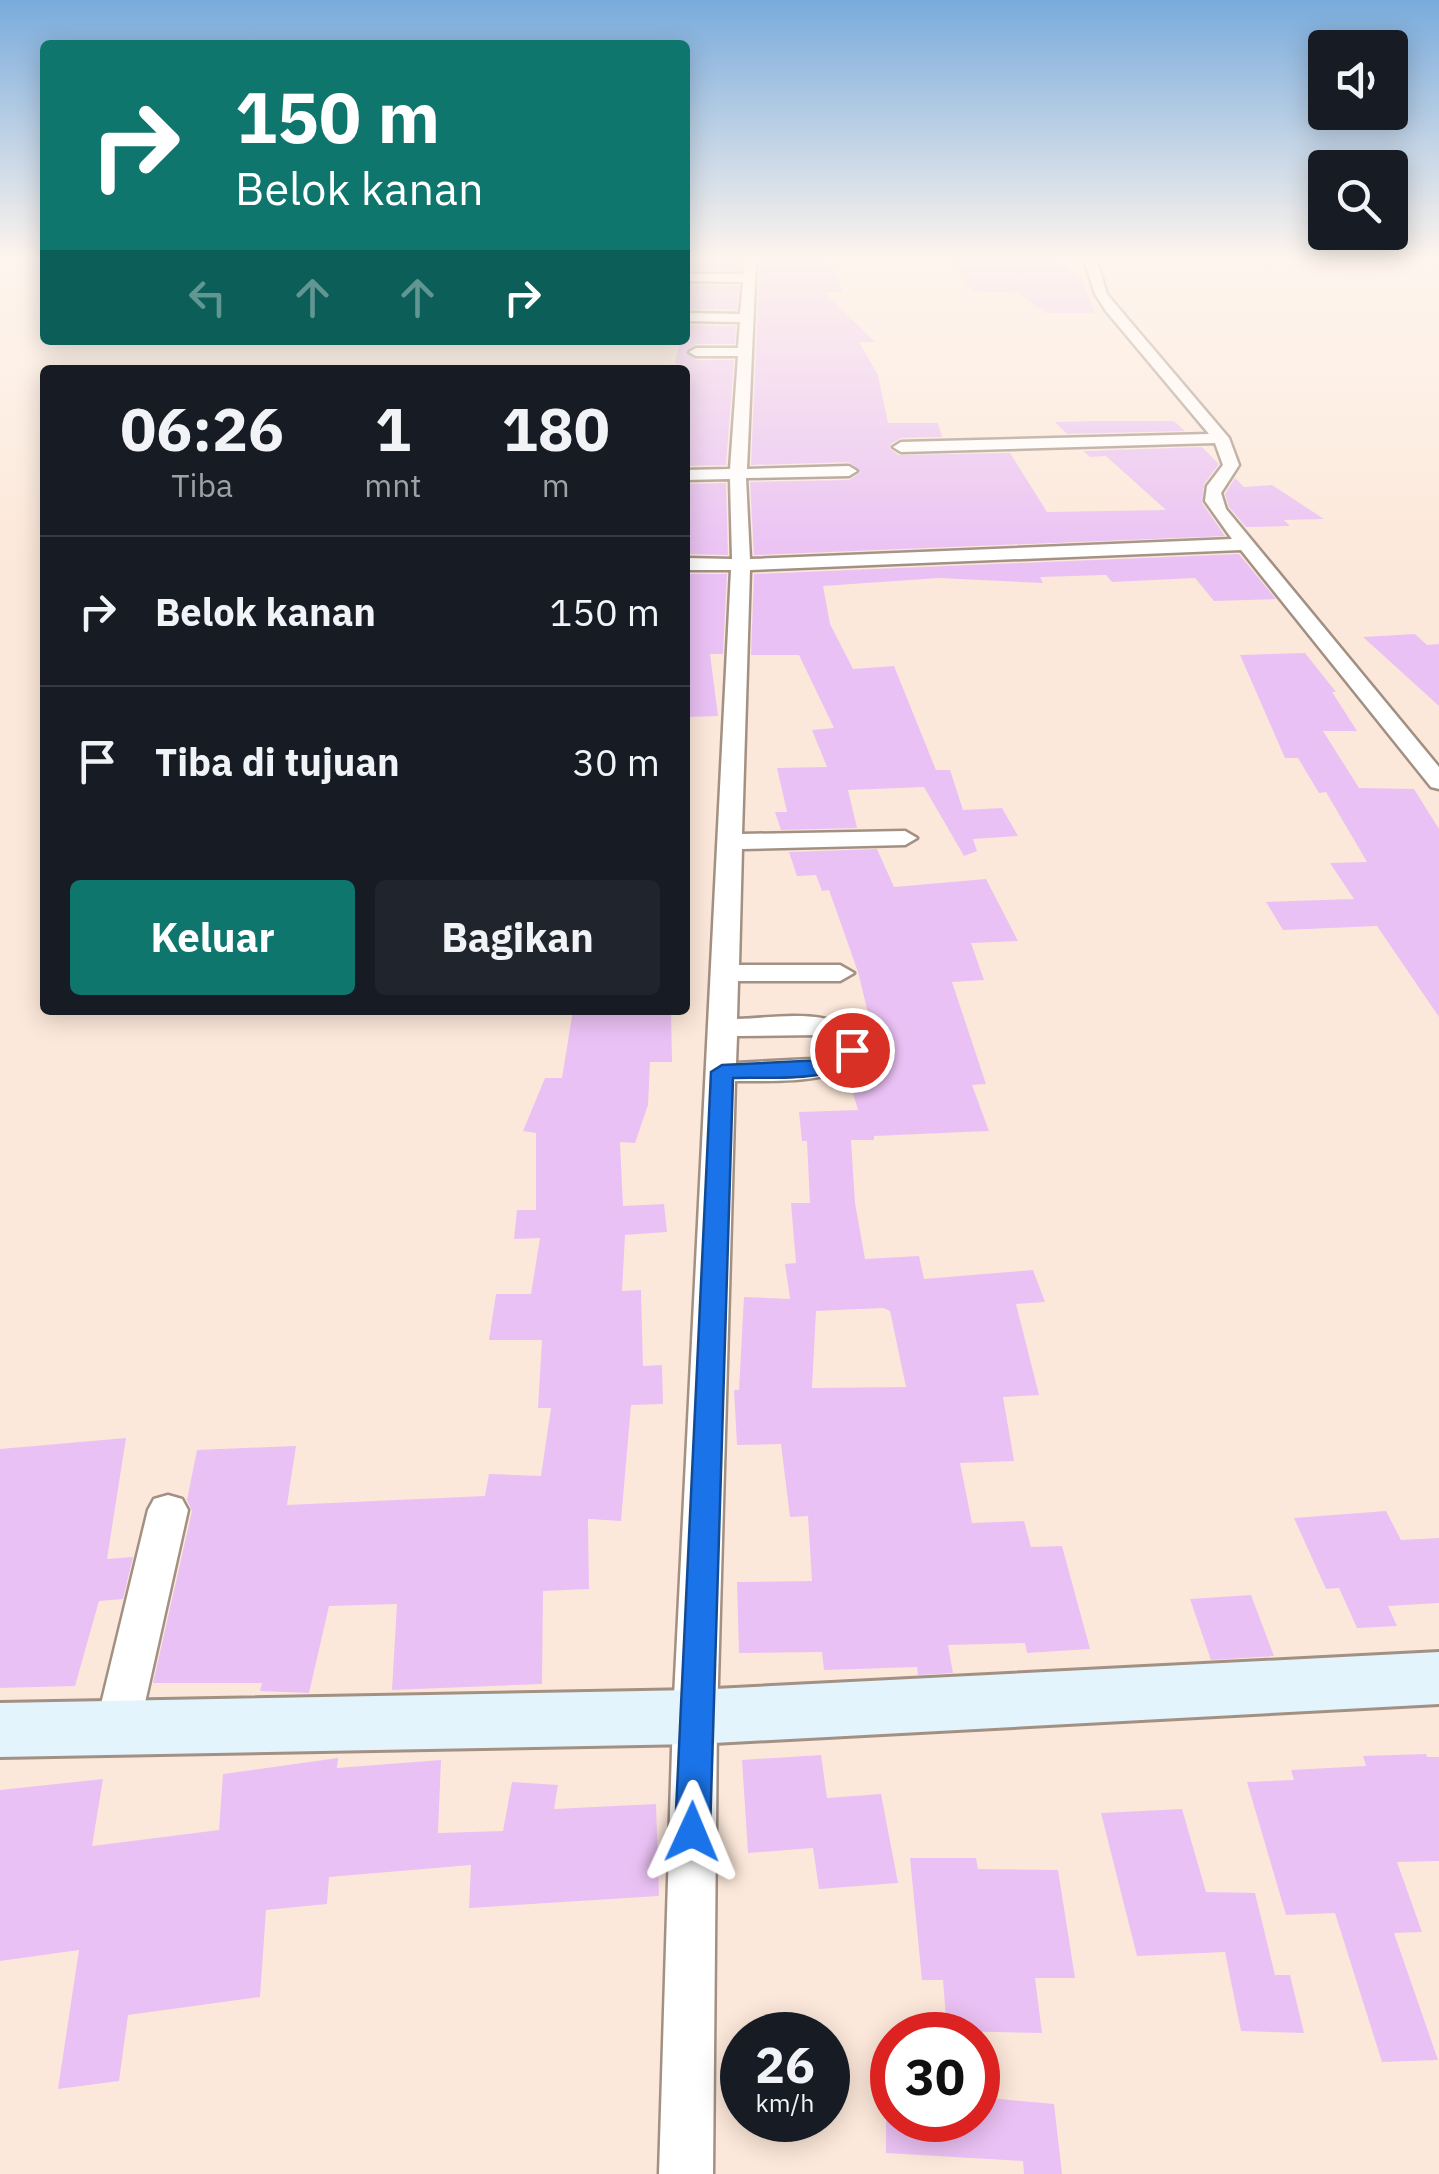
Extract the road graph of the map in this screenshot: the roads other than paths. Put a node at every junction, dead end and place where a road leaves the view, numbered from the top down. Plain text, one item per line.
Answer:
1 (744, 360) edge
2 (1155, 360) edge
3 (1220, 438) junction
4 (902, 447) dead end
5 (849, 471) dead end
6 (690, 475) edge
7 (738, 475) junction
8 (1246, 544) junction
9 (690, 564) edge
10 (740, 565) junction
11 (1439, 782) edge
12 (905, 838) dead end
13 (730, 842) junction
14 (724, 973) junction
15 (840, 974) dead end
16 (722, 1028) junction
17 (722, 1072) junction
18 (168, 1510) dead end
19 (1439, 1678) edge
20 (695, 1717) junction
21 (118, 1726) junction
22 (0, 1730) edge
23 (686, 2174) edge

1 - 7 street
2 - 3 street
3 - 4 street
3 - 8 street
5 - 7 street
6 - 7 street
7 - 10 street
8 - 10 street
8 - 11 street
9 - 10 street
10 - 13 street
12 - 13 street
13 - 14 street
14 - 15 street
14 - 16 street
16 - 17 street
16 - 17 street
17 - 20 street
18 - 21 street
19 - 20 main road
20 - 21 main road
20 - 23 street
21 - 22 main road

